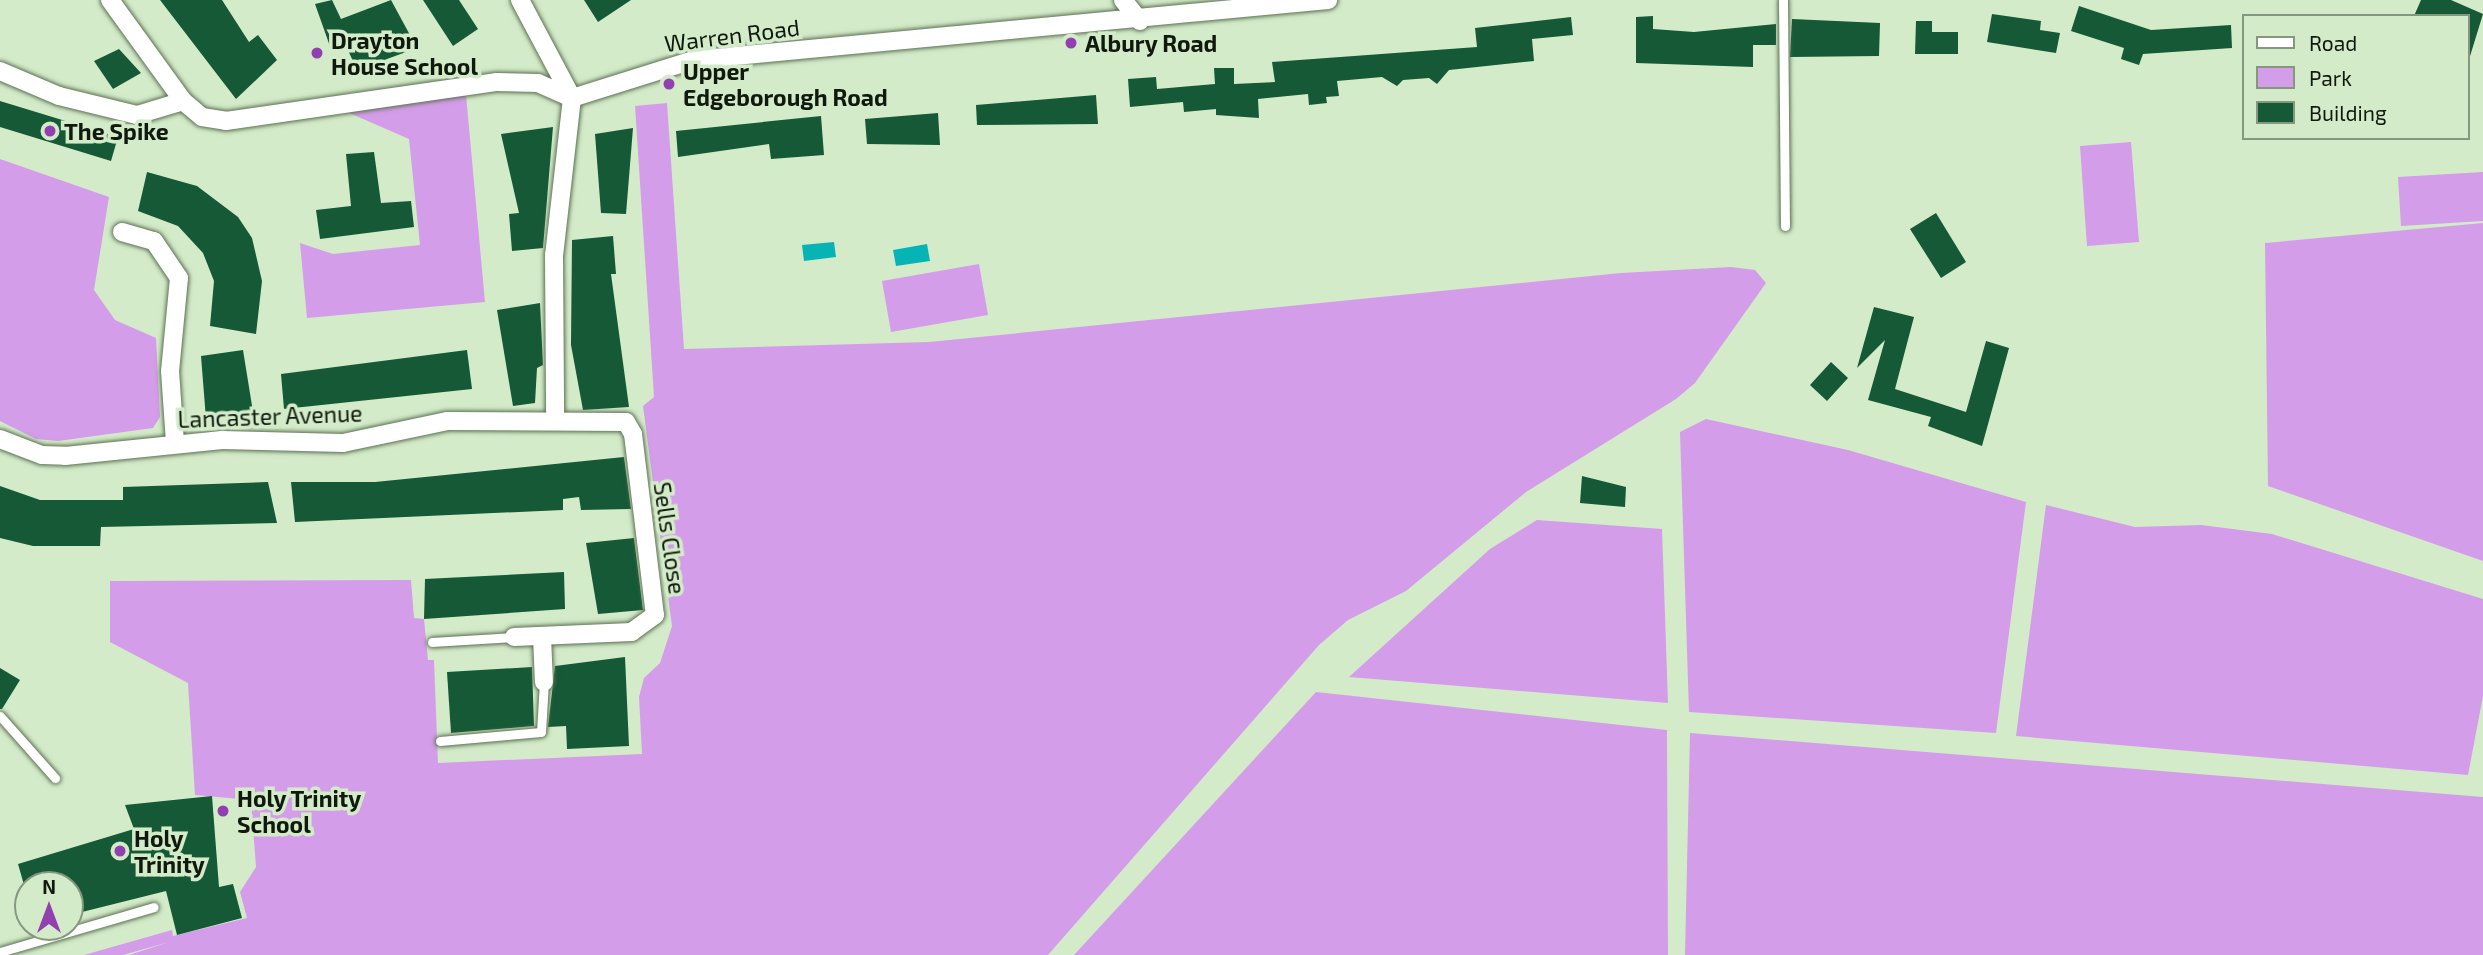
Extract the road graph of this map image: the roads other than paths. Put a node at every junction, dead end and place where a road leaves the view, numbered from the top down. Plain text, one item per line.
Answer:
1 (110, 0) edge
2 (520, 0) edge
3 (1123, 0) edge
4 (1783, 0) edge
5 (1316, 1) edge
6 (1140, 21) junction
7 (0, 71) edge
8 (572, 98) junction
9 (183, 101) junction
10 (1785, 226) dead end
11 (122, 232) dead end
12 (555, 418) junction
13 (0, 439) edge
14 (175, 443) junction
15 (542, 637) junction
16 (514, 638) joint
17 (432, 642) dead end
18 (544, 682) joint
19 (0, 716) edge
20 (440, 741) dead end
21 (55, 778) dead end
22 (153, 907) dead end
23 (0, 952) edge

1 - 9 street
2 - 8 street
3 - 6 street
4 - 10 lane
5 - 6 street, Warren Road
6 - 8 street, Warren Road
7 - 9 street
8 - 9 street
8 - 12 street
11 - 14 street
12 - 14 street, Lancaster Avenue
12 - 15 street, Sells Close
13 - 14 street, Lancaster Avenue
15 - 16 street, Sells Close
15 - 18 street
16 - 17 lane, Sells Close
18 - 20 lane
19 - 21 lane
22 - 23 lane

